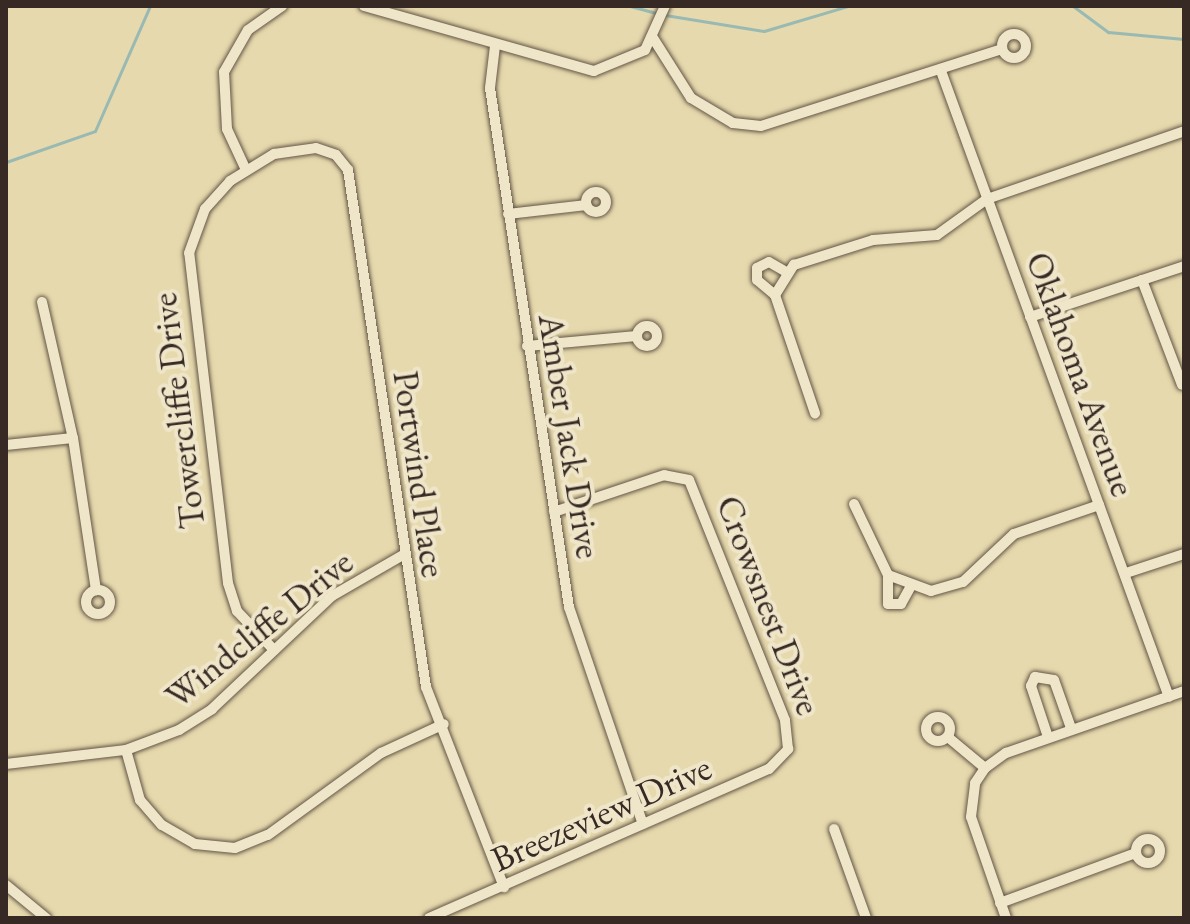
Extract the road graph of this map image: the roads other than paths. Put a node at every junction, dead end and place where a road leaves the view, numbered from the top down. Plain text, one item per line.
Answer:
1 (282, 6) edge
2 (364, 6) edge
3 (665, 6) edge
4 (653, 38) junction
5 (495, 46) junction
6 (1002, 49) dead end
7 (941, 71) junction
8 (1184, 131) edge
9 (246, 170) junction
10 (987, 199) junction
11 (586, 205) dead end
12 (508, 214) junction
13 (1184, 266) edge
14 (786, 272) junction
15 (1142, 280) junction
16 (775, 295) junction
17 (42, 302) dead end
18 (1030, 317) junction
19 (637, 336) dead end
20 (527, 346) junction
21 (1182, 385) dead end
22 (815, 413) dead end
23 (73, 438) junction
24 (6, 445) edge
25 (854, 504) dead end
26 (1099, 505) junction
27 (554, 512) junction
28 (1184, 554) edge
29 (403, 555) junction
30 (1126, 573) junction
31 (888, 575) junction
32 (910, 588) junction
33 (96, 590) dead end
34 (274, 650) junction
35 (1184, 691) edge
36 (1169, 697) junction
37 (444, 724) junction
38 (1071, 728) junction
39 (1048, 737) junction
40 (949, 738) dead end
41 (788, 749) joint
42 (126, 750) junction
43 (6, 764) edge
44 (985, 768) junction
45 (643, 824) junction
46 (834, 829) dead end
47 (1136, 853) dead end
48 (6, 885) edge
49 (504, 887) junction
50 (1000, 903) junction
51 (46, 918) edge
52 (429, 918) edge
53 (866, 918) edge
54 (1006, 918) edge

1 - 9 street
2 - 5 street
3 - 4 street
4 - 5 street
4 - 7 street
5 - 12 street, Amber Jack Drive
6 - 7 street
7 - 10 street, Oklahoma Avenue
8 - 10 street
9 - 29 street, Portwind Place
9 - 34 street, Towercliffe Drive
10 - 14 street
10 - 18 street, Oklahoma Avenue
11 - 12 street
12 - 20 street, Amber Jack Drive
13 - 15 street
14 - 16 street
14 - 16 street
15 - 18 street
15 - 21 street
16 - 22 street
17 - 23 street
18 - 26 street, Oklahoma Avenue
19 - 20 street
20 - 27 street, Amber Jack Drive
23 - 24 street
23 - 33 street
25 - 31 street
26 - 30 street, Oklahoma Avenue
26 - 32 street
27 - 41 street, Crowsnest Drive
27 - 45 street, Amber Jack Drive
28 - 30 street
29 - 34 street, Windcliffe Drive
29 - 37 street, Portwind Place
30 - 36 street, Oklahoma Avenue
31 - 32 street
31 - 32 street
34 - 42 street, Windcliffe Drive
35 - 36 street
36 - 38 street
37 - 42 street
37 - 49 street, Portwind Place
38 - 39 street
38 - 39 street
39 - 44 street
40 - 44 street
41 - 45 street, Breezeview Drive
42 - 43 street, Windcliffe Drive
44 - 50 street
45 - 49 street, Breezeview Drive
46 - 53 street
47 - 50 street
48 - 51 street
49 - 52 street, Breezeview Drive
50 - 54 street

